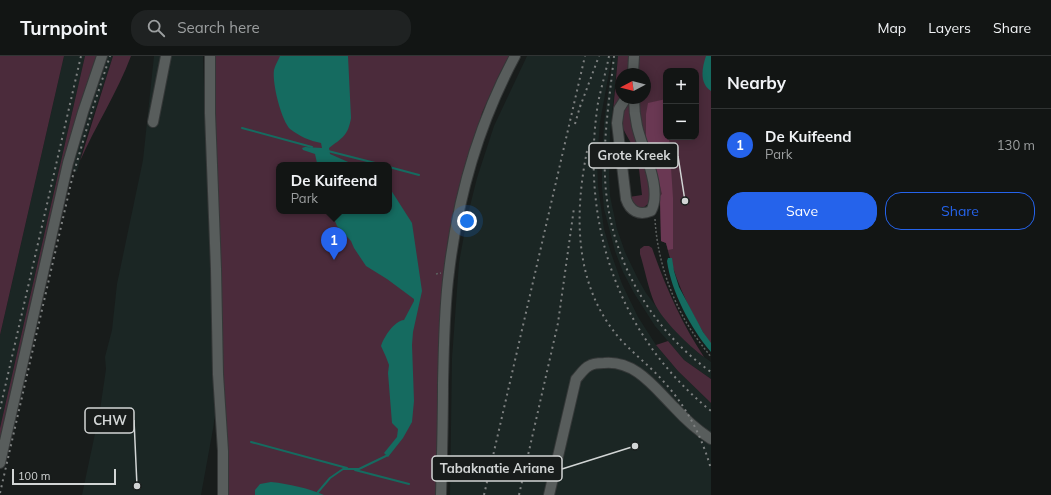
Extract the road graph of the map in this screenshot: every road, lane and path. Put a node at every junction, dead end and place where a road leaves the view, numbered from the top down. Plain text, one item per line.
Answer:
1 (102, 56) edge
2 (166, 56) edge
3 (210, 56) edge
4 (515, 56) edge
5 (634, 56) edge
6 (633, 68) edge
7 (622, 104) edge
8 (635, 104) edge
9 (153, 122) dead end
10 (655, 219) dead end
11 (711, 357) edge
12 (711, 439) edge
13 (0, 463) edge
14 (223, 495) edge
15 (441, 495) edge
16 (549, 495) edge

1 - 13 street
2 - 9 street
3 - 14 street
4 - 15 street
5 - 6 street
7 - 8 street
10 - 11 path
12 - 16 street

